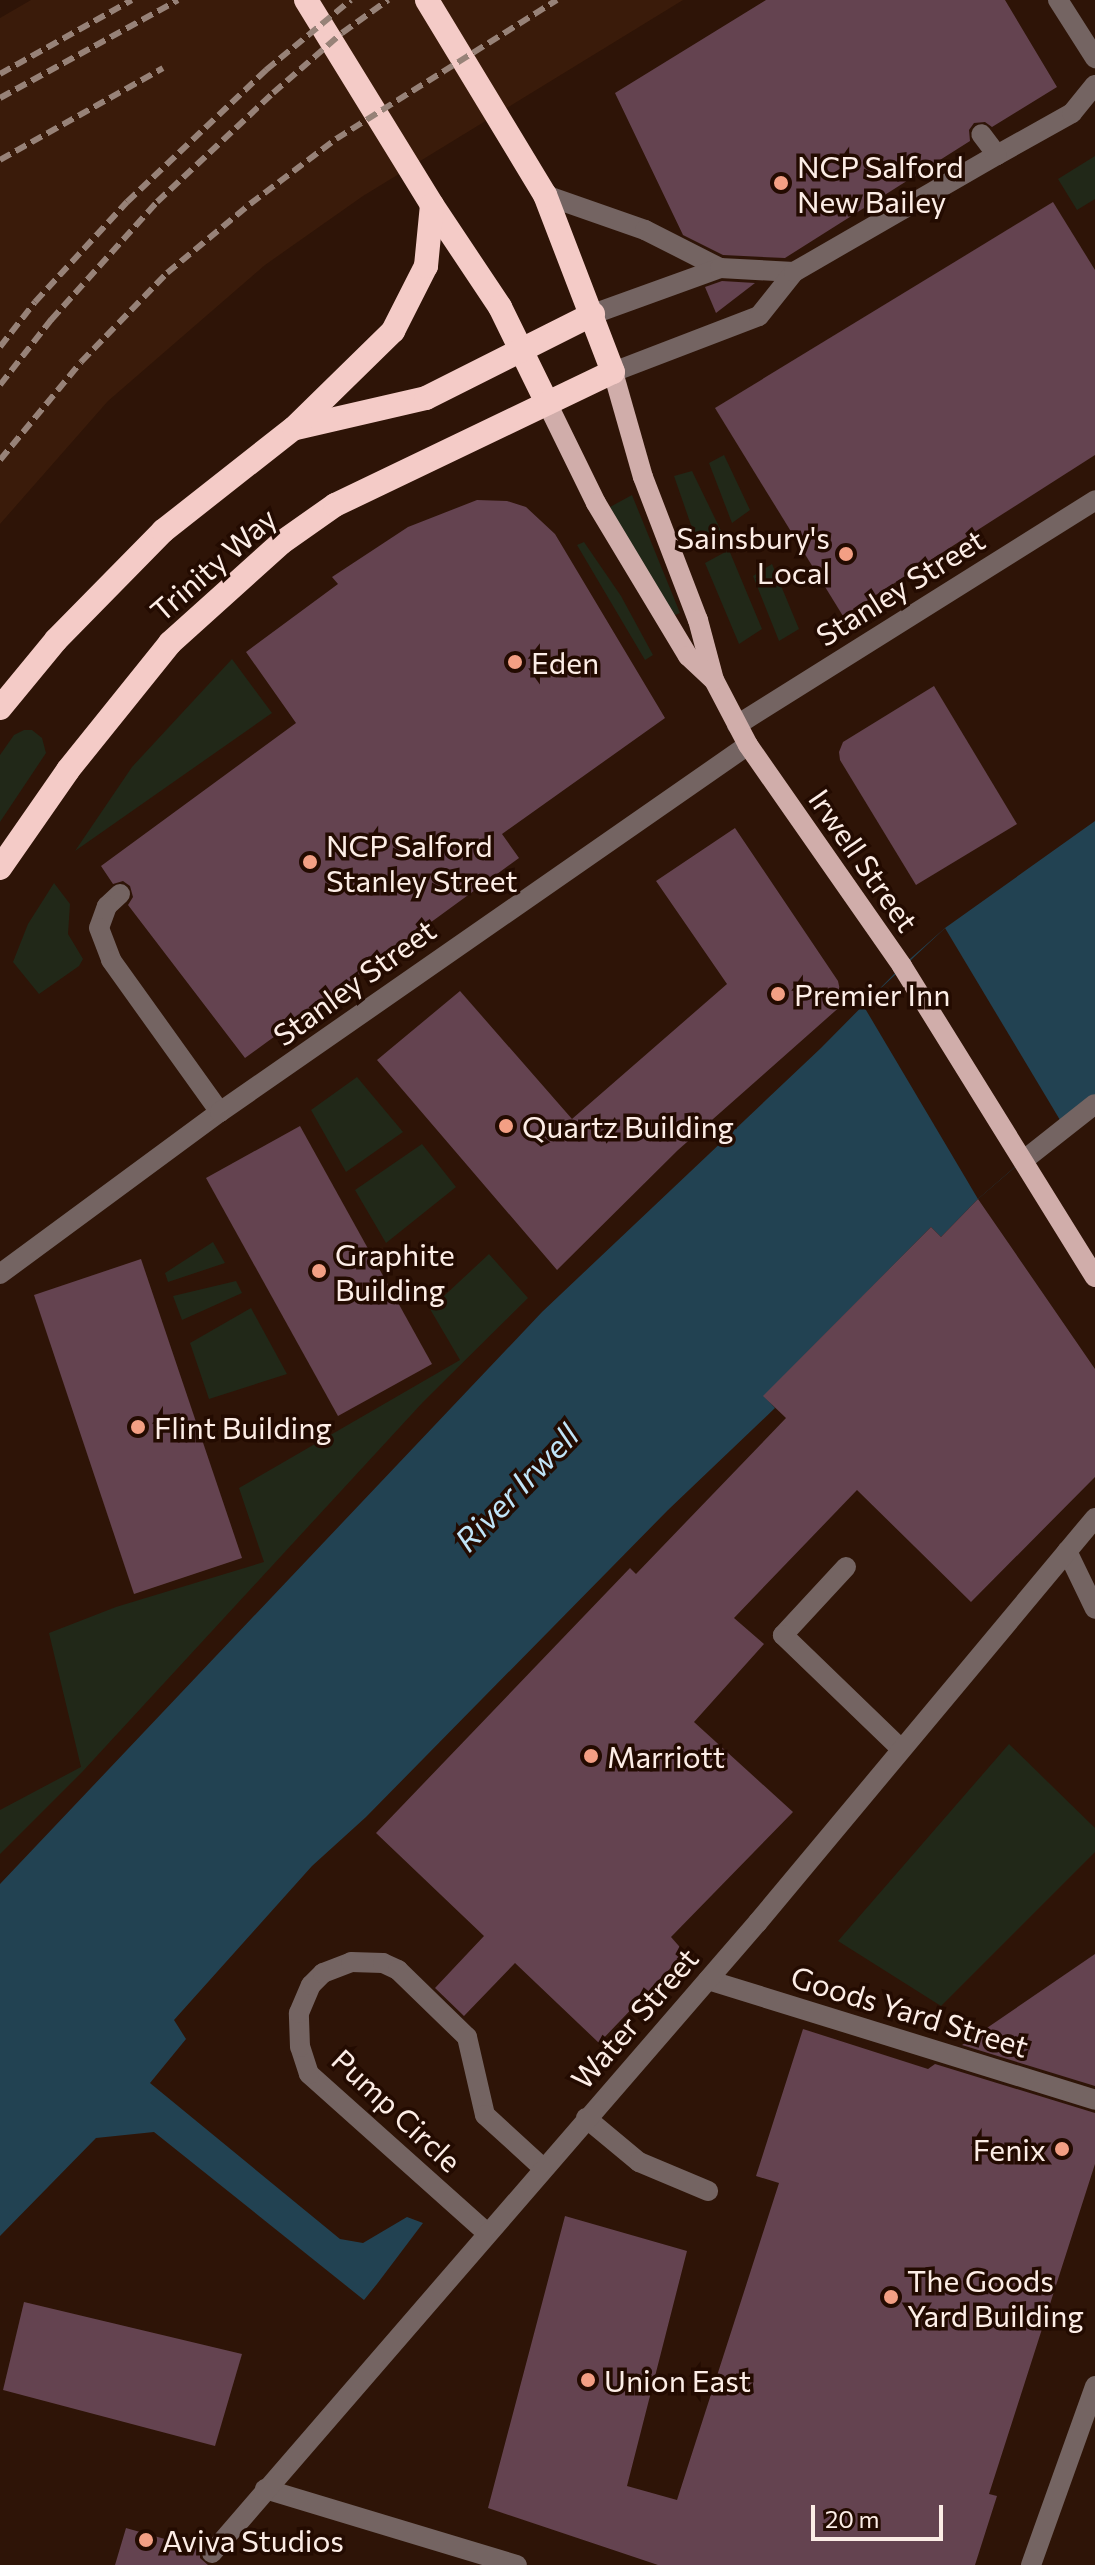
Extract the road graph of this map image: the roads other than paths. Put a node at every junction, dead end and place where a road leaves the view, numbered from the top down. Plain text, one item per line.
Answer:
1 (306, 0) edge
2 (427, 0) edge
3 (1058, 0) edge
4 (1095, 58) edge
5 (1095, 85) edge
6 (981, 134) dead end
7 (997, 155) junction
8 (545, 195) junction
9 (432, 205) junction
10 (720, 268) junction
11 (794, 272) junction
12 (593, 314) junction
13 (521, 348) junction
14 (613, 372) junction
15 (547, 403) junction
16 (294, 428) junction
17 (1095, 500) edge
18 (714, 680) junction
19 (0, 708) edge
20 (737, 725) junction
21 (748, 745) junction
22 (0, 868) edge
23 (120, 894) dead end
24 (1095, 1104) edge
25 (220, 1112) junction
26 (1024, 1160) junction
27 (0, 1274) edge
28 (1095, 1277) edge
29 (1095, 1518) edge
30 (1067, 1551) junction
31 (846, 1567) dead end
32 (1095, 1609) edge
33 (901, 1749) junction
34 (708, 1980) junction
35 (1095, 2100) edge
36 (586, 2118) junction
37 (543, 2168) junction
38 (708, 2191) dead end
39 (487, 2233) junction
40 (1095, 2386) edge
41 (265, 2489) junction
42 (462, 2549) junction
43 (212, 2553) dead end
44 (487, 2565) edge
45 (517, 2565) edge
46 (1031, 2565) edge

1 - 9 highway
2 - 8 highway
3 - 4 street
5 - 7 street
6 - 7 street
7 - 11 street
8 - 10 street
8 - 12 highway
9 - 13 highway
9 - 16 highway
10 - 11 street
10 - 12 street
11 - 14 street
12 - 13 highway, Trinity Way
12 - 14 highway
13 - 15 highway
13 - 16 highway, Trinity Way
14 - 15 highway, Trinity Way
14 - 18 main road, Irwell Street
15 - 18 main road, Irwell Street
15 - 22 highway, Trinity Way
16 - 19 highway, Trinity Way
17 - 20 street, Stanley Street
18 - 20 main road, Irwell Street
20 - 21 main road, Irwell Street
21 - 25 street, Stanley Street
21 - 26 main road, Irwell Street
23 - 25 street
24 - 26 street
25 - 27 street, Stanley Street
26 - 28 main road, Irwell Street
29 - 30 street, Water Street
30 - 32 street
30 - 33 street, Water Street
31 - 33 street
33 - 34 street, Water Street
34 - 35 street, Goods Yard Street
34 - 36 street, Water Street
36 - 37 street, Water Street
36 - 38 street
37 - 39 street, Water Street
37 - 39 street, Pump Circle
39 - 41 street, Water Street
40 - 46 street
41 - 42 street
41 - 43 street, Water Street
42 - 44 street
42 - 45 street

